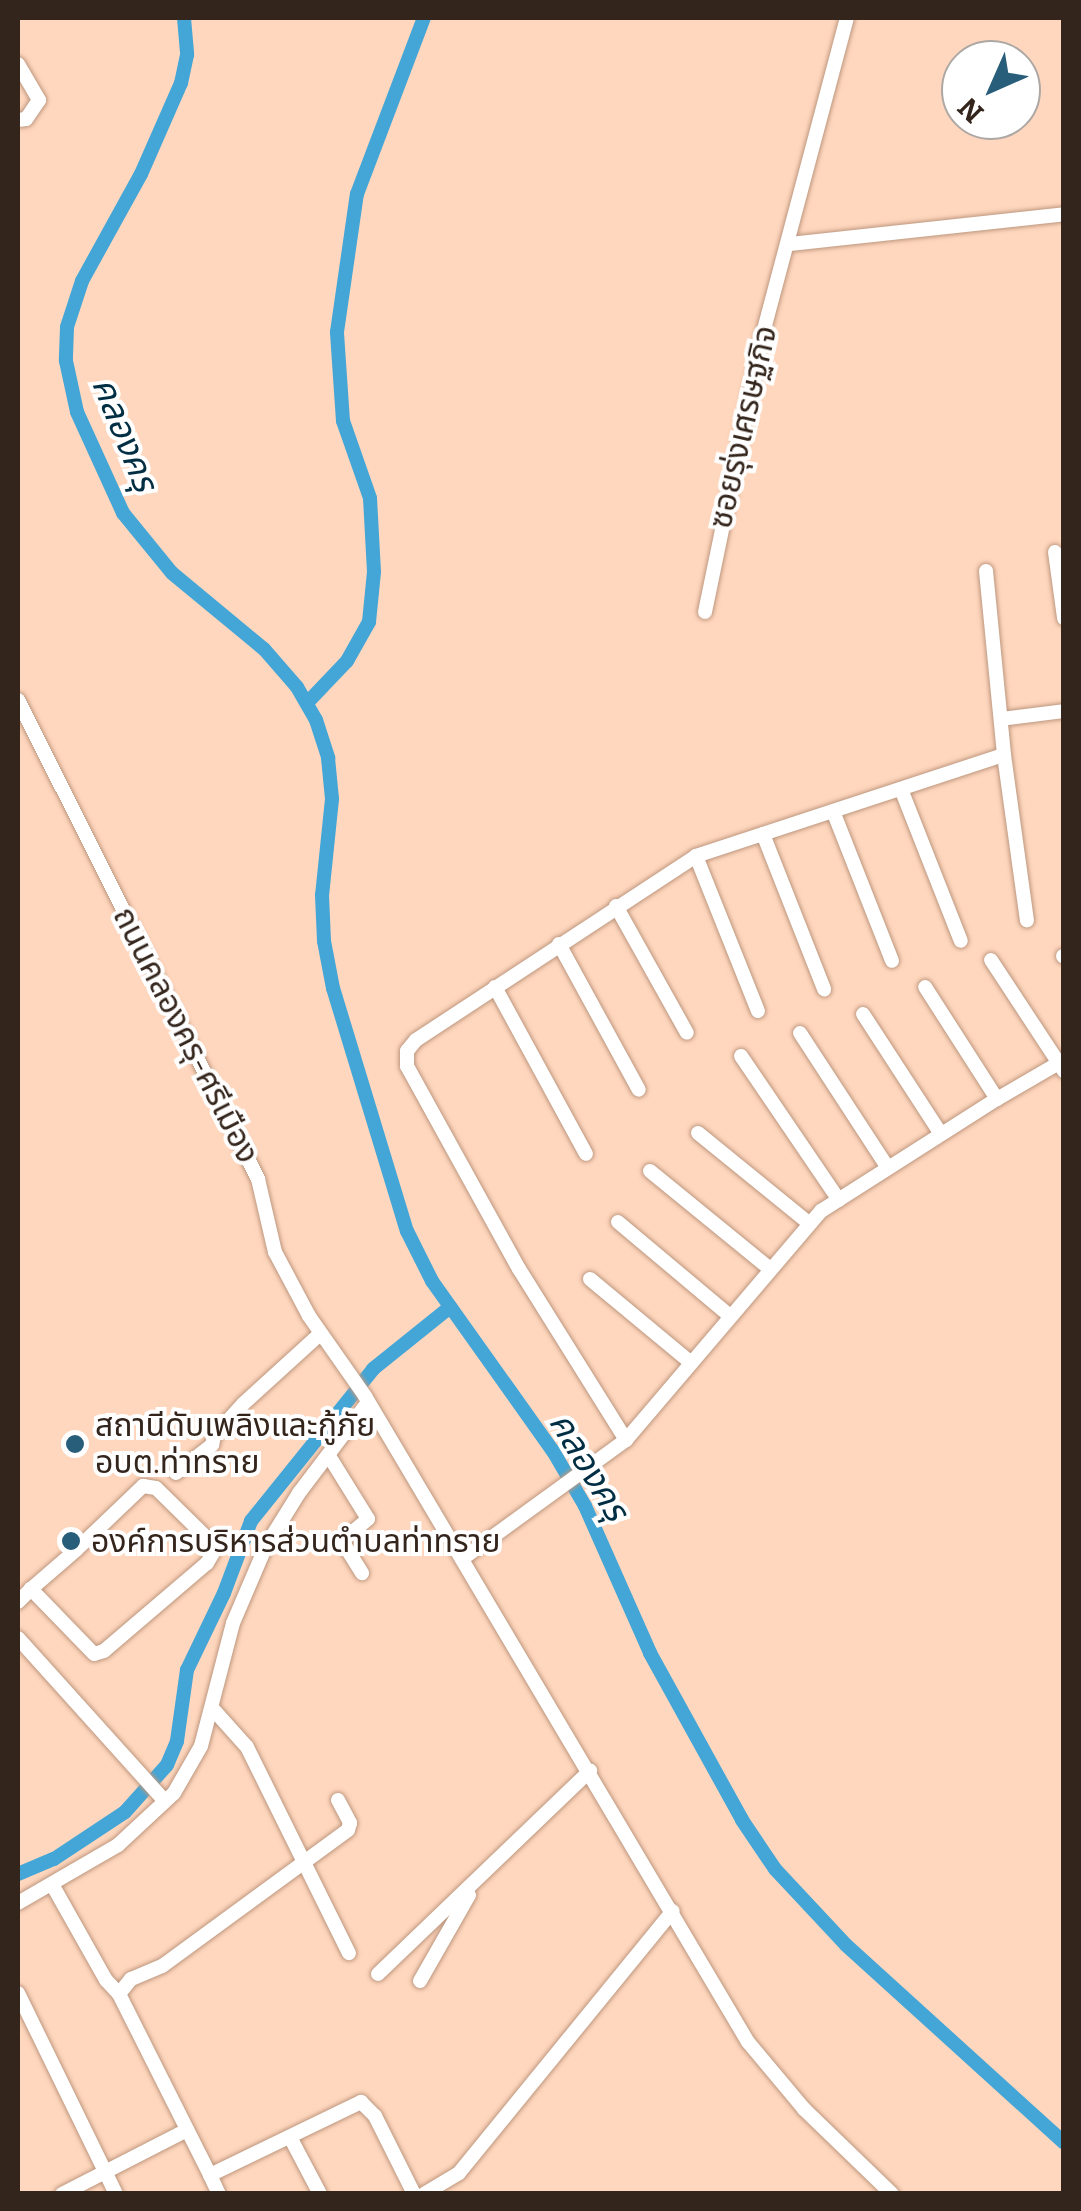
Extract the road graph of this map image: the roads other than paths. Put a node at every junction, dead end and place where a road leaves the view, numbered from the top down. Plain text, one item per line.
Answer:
1 (846, 18) edge
2 (18, 64) edge
3 (18, 120) edge
4 (1064, 214) edge
5 (790, 244) junction
6 (1054, 552) dead end
7 (986, 571) dead end
8 (705, 612) dead end
9 (1064, 618) edge
10 (18, 703) edge
11 (1064, 711) edge
12 (1000, 720) junction
13 (1004, 755) junction
14 (900, 789) junction
15 (833, 811) junction
16 (764, 834) junction
17 (696, 856) junction
18 (616, 906) junction
19 (1028, 920) dead end
20 (961, 941) dead end
21 (559, 944) junction
22 (991, 960) dead end
23 (892, 961) dead end
24 (495, 987) junction
25 (926, 987) dead end
26 (824, 988) dead end
27 (758, 1012) dead end
28 (863, 1014) dead end
29 (687, 1032) dead end
30 (800, 1033) dead end
31 (741, 1056) dead end
32 (1062, 1065) edge
33 (640, 1090) dead end
34 (997, 1099) junction
35 (698, 1132) dead end
36 (941, 1134) junction
37 (586, 1154) dead end
38 (888, 1168) junction
39 (650, 1171) dead end
40 (839, 1200) junction
41 (618, 1222) dead end
42 (810, 1224) junction
43 (770, 1269) junction
44 (590, 1279) dead end
45 (730, 1316) junction
46 (320, 1334) junction
47 (691, 1363) junction
48 (367, 1399) junction
49 (626, 1440) junction
50 (329, 1456) junction
51 (176, 1473) dead end
52 (462, 1559) junction
53 (362, 1573) dead end
54 (32, 1589) junction
55 (18, 1602) edge
56 (18, 1638) edge
57 (212, 1708) junction
58 (590, 1771) junction
59 (163, 1798) junction
60 (338, 1800) dead end
61 (304, 1862) junction
62 (475, 1882) junction
63 (53, 1886) junction
64 (18, 1902) edge
65 (673, 1912) junction
66 (349, 1953) dead end
67 (378, 1974) dead end
68 (420, 1981) dead end
69 (18, 1992) edge
70 (119, 1994) junction
71 (187, 2130) junction
72 (290, 2136) junction
73 (104, 2174) junction
74 (210, 2175) junction
75 (62, 2194) edge
76 (116, 2194) edge
77 (220, 2194) edge
78 (320, 2194) edge
79 (414, 2194) edge
80 (424, 2194) edge
81 (892, 2194) edge

1 - 5 street, ซอยรุ่งเศรษฐกิจ
2 - 3 street
4 - 5 street
5 - 8 street, ซอยรุ่งเศรษฐกิจ
6 - 9 street
7 - 12 street
10 - 46 street, ถนนคลองครุ-ศรีเมือง
11 - 12 street
12 - 13 street
13 - 14 street
13 - 19 street
14 - 15 street
14 - 20 street
15 - 16 street
15 - 23 street
16 - 17 street
16 - 26 street
17 - 18 street
17 - 27 street
18 - 21 street
18 - 29 street
21 - 24 street
21 - 33 street
22 - 32 street
24 - 37 street
24 - 49 street
25 - 34 street
28 - 36 street
30 - 38 street
31 - 40 street
32 - 34 street
34 - 36 street
35 - 42 street
36 - 38 street
38 - 40 street
39 - 43 street
40 - 42 street
41 - 45 street
42 - 43 street
43 - 45 street
44 - 47 street
45 - 47 street
46 - 48 street, ถนนคลองครุ-ศรีเมือง
46 - 51 street
47 - 49 street
48 - 50 street
48 - 52 street, ถนนคลองครุ-ศรีเมือง
49 - 52 street
50 - 53 street
50 - 57 street
52 - 58 street, ถนนคลองครุ-ศรีเมือง
54 - 54 street
54 - 55 street
56 - 59 street
57 - 59 street
57 - 61 street
58 - 62 street
58 - 65 street, ถนนคลองครุ-ศรีเมือง
59 - 63 street
60 - 61 street
61 - 66 street
61 - 70 street
62 - 67 street
62 - 68 street
63 - 64 street
63 - 70 street
65 - 80 street
65 - 81 street, ถนนคลองครุ-ศรีเมือง
69 - 73 street
70 - 71 street
71 - 73 street
71 - 74 street
72 - 74 street
72 - 78 street
72 - 79 street
73 - 75 street
73 - 76 street
74 - 77 street

